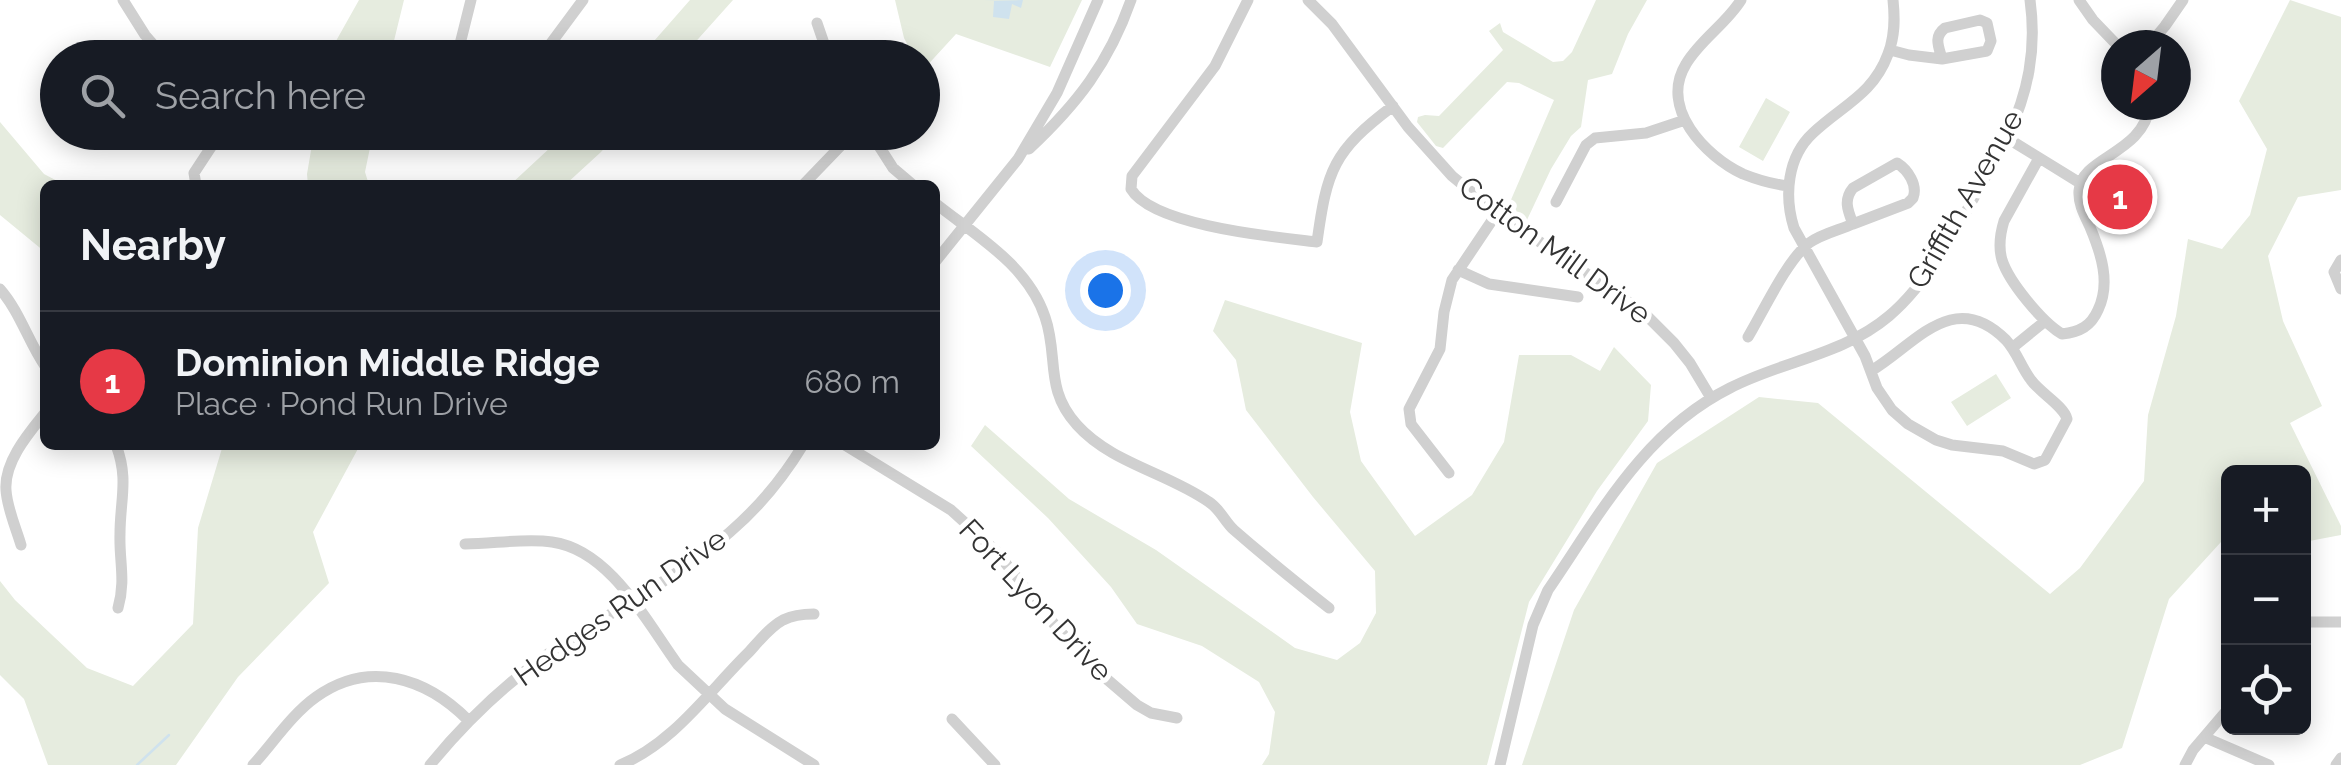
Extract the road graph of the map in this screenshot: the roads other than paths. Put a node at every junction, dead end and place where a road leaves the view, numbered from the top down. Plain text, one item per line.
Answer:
1 (123, 0) edge
2 (470, 0) edge
3 (583, 0) edge
4 (1098, 0) edge
5 (1131, 0) edge
6 (1248, 0) edge
7 (1308, 0) edge
8 (1741, 0) edge
9 (1893, 0) edge
10 (2030, 0) edge
11 (2078, 0) edge
12 (2183, 0) edge
13 (817, 24) dead end
14 (2103, 30) edge
15 (2161, 30) edge
16 (149, 40) edge
17 (461, 40) edge
18 (553, 40) edge
19 (823, 40) edge
20 (1890, 50) junction
21 (1942, 58) junction
22 (1392, 106) junction
23 (1685, 120) junction
24 (2146, 120) edge
25 (2008, 138) junction
26 (209, 150) edge
27 (837, 150) edge
28 (881, 150) edge
29 (2039, 158) junction
30 (1018, 159) junction
31 (195, 180) edge
32 (808, 180) edge
33 (907, 180) edge
34 (2080, 183) junction
35 (1788, 186) junction
36 (1556, 202) dead end
37 (940, 207) edge
38 (1497, 213) junction
39 (1852, 224) junction
40 (965, 225) junction
41 (1804, 247) junction
42 (940, 256) edge
43 (2341, 260) edge
44 (1458, 270) junction
45 (0, 289) edge
46 (2341, 290) edge
47 (1578, 297) dead end
48 (2044, 322) junction
49 (1748, 337) dead end
50 (1855, 339) junction
51 (2012, 348) junction
52 (40, 359) edge
53 (1871, 371) junction
54 (1711, 398) junction
55 (40, 420) edge
56 (117, 450) edge
57 (800, 450) edge
58 (853, 450) edge
59 (1449, 473) dead end
60 (21, 544) dead end
61 (465, 544) dead end
62 (631, 600) junction
63 (118, 608) dead end
64 (1329, 608) dead end
65 (814, 614) dead end
66 (2311, 622) edge
67 (2341, 622) edge
68 (708, 694) junction
69 (2221, 717) edge
70 (1177, 718) dead end
71 (952, 719) dead end
72 (468, 720) junction
73 (2204, 737) junction
74 (2341, 758) edge
75 (253, 765) edge
76 (430, 765) edge
77 (620, 765) edge
78 (814, 765) edge
79 (995, 765) edge
80 (1500, 765) edge
81 (2185, 765) edge
82 (2269, 765) edge
83 (2336, 765) edge

1 - 16 street
2 - 17 street
3 - 18 street
4 - 30 street
5 - 30 street
6 - 22 street
7 - 22 street, Cotton Mill Drive
8 - 23 street
9 - 20 street
10 - 25 street, Griffith Avenue
11 - 14 street
12 - 15 street
13 - 19 street
20 - 21 street
20 - 35 street
21 - 21 street
22 - 38 street, Cotton Mill Drive
23 - 35 street
23 - 36 street
24 - 34 street
25 - 29 street
25 - 50 street, Griffith Avenue
26 - 31 street
27 - 32 street
28 - 33 street
29 - 34 street
29 - 48 street
30 - 40 street
34 - 48 street
35 - 41 street
37 - 40 street
38 - 44 street
38 - 54 street, Cotton Mill Drive
39 - 39 street
39 - 41 street
40 - 42 street
40 - 64 street
41 - 49 street
41 - 50 street
43 - 46 street
44 - 47 street
44 - 59 street
45 - 52 street
48 - 51 street
50 - 53 street
50 - 54 street, Griffith Avenue
51 - 53 street
51 - 53 street
54 - 80 street
55 - 60 street
56 - 63 street
57 - 62 street, Hedges Run Drive
58 - 70 street, Fort Lyon Drive
61 - 62 street
62 - 68 street
62 - 72 street, Hedges Run Drive
65 - 68 street
66 - 67 street
68 - 77 street
68 - 78 street
69 - 73 street
71 - 79 street
72 - 75 street
72 - 76 street, Hedges Run Drive
73 - 81 street
73 - 82 street
74 - 83 street

